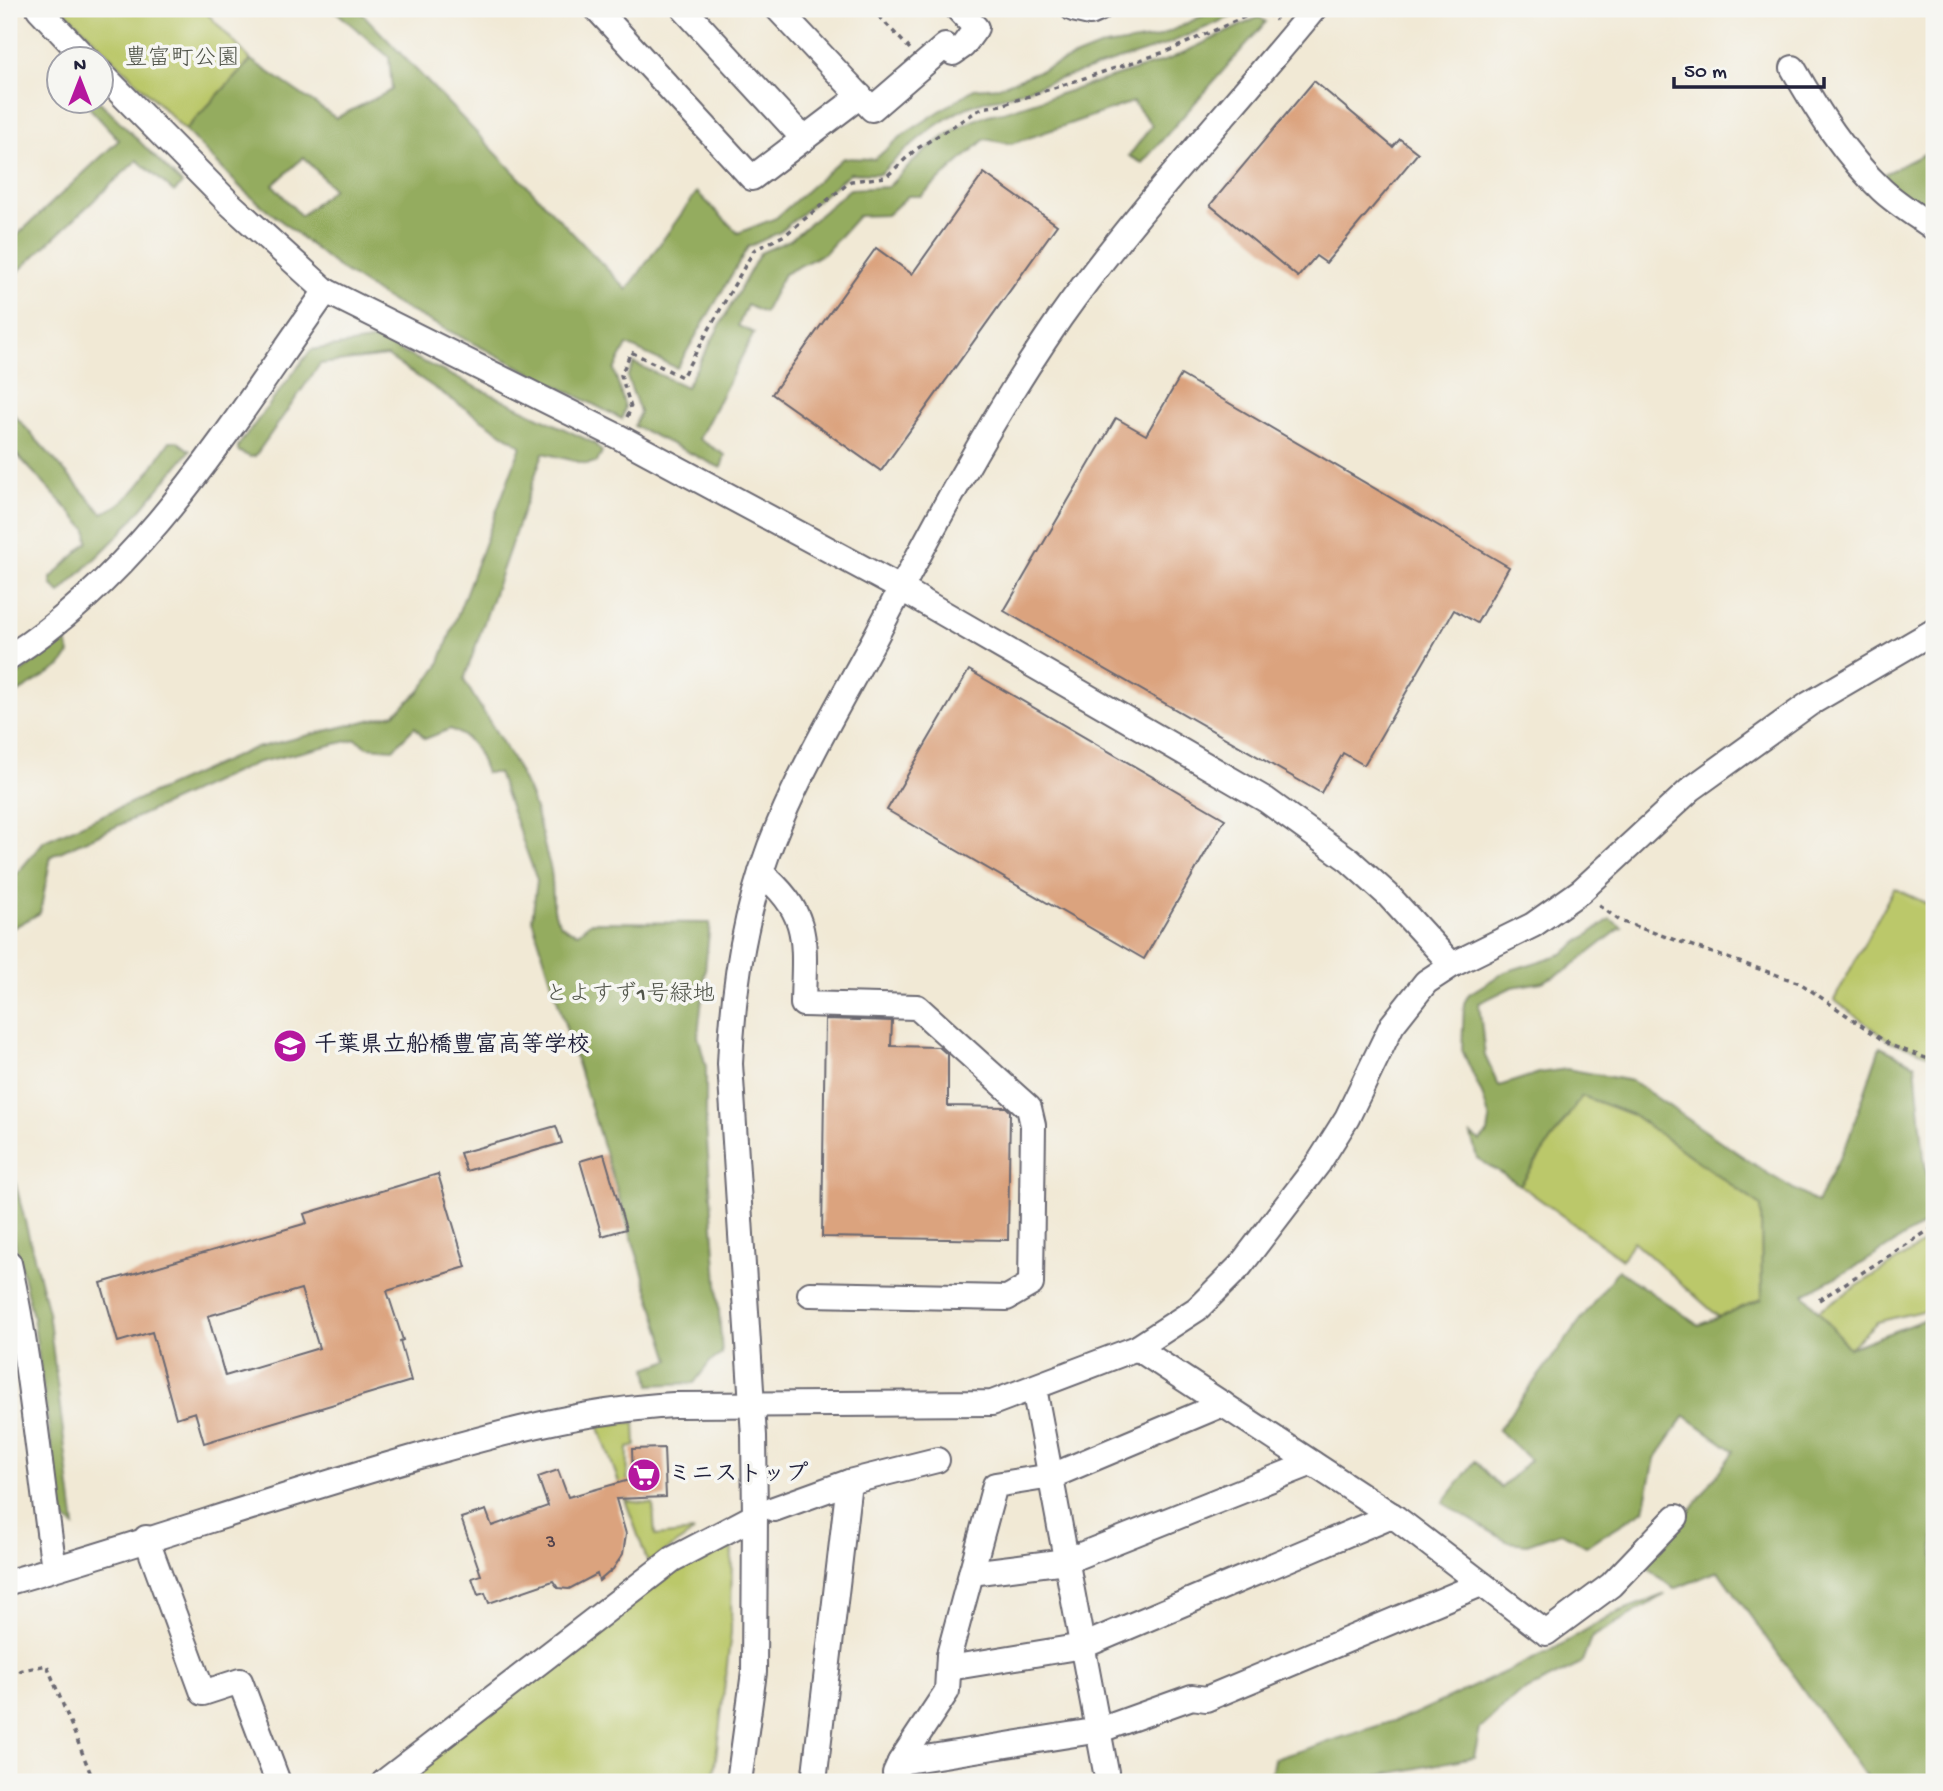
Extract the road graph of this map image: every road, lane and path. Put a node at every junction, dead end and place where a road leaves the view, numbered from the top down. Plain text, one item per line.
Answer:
1 (39, 9) edge
2 (597, 9) edge
3 (684, 9) edge
4 (778, 9) edge
5 (872, 9) edge
6 (958, 9) edge
7 (1073, 9) edge
8 (1099, 9) edge
9 (1314, 9) edge
10 (1276, 20) dead end
11 (75, 46) edge
12 (925, 64) junction
13 (1793, 68) dead end
14 (116, 88) edge
15 (860, 96) junction
16 (804, 139) junction
17 (1934, 228) edge
18 (326, 291) junction
19 (624, 426) dead end
20 (900, 588) junction
21 (1930, 640) edge
22 (9, 657) edge
23 (761, 873) junction
24 (1580, 891) junction
25 (1452, 965) junction
26 (1934, 1061) edge
27 (1934, 1227) edge
28 (9, 1263) edge
29 (810, 1294) dead end
30 (1819, 1300) dead end
31 (1137, 1348) junction
32 (1034, 1388) junction
33 (751, 1404) junction
34 (1223, 1404) junction
35 (937, 1460) dead end
36 (1312, 1463) junction
37 (1052, 1476) junction
38 (849, 1482) junction
39 (765, 1512) junction
40 (1392, 1515) junction
41 (1676, 1517) dead end
42 (146, 1538) junction
43 (1066, 1561) junction
44 (54, 1568) junction
45 (971, 1573) junction
46 (9, 1582) edge
47 (1481, 1584) junction
48 (1083, 1646) junction
49 (948, 1668) junction
50 (9, 1673) edge
51 (1100, 1730) junction
52 (898, 1772) edge
53 (1106, 1772) dead end
54 (93, 1782) edge
55 (278, 1782) edge
56 (384, 1782) edge
57 (739, 1782) edge
58 (814, 1782) edge

1 - 11 street
2 - 16 street
3 - 16 street
4 - 15 street
5 - 12 path
6 - 12 street
7 - 8 street
9 - 20 street
10 - 19 path
12 - 15 street
13 - 17 street
14 - 18 street
15 - 16 street
18 - 20 street
18 - 22 street
20 - 23 street
20 - 25 street
21 - 24 street
23 - 29 street
23 - 33 street
24 - 25 street
24 - 26 path
25 - 31 street
27 - 30 path
28 - 44 street
31 - 32 street
31 - 34 street
32 - 33 street
32 - 37 street
33 - 39 street
33 - 42 street
34 - 36 street
34 - 37 street
35 - 38 street
36 - 40 street
36 - 43 street
37 - 43 street
37 - 45 street
38 - 39 street
38 - 58 street
39 - 56 street
39 - 57 street
40 - 47 street
40 - 48 street
41 - 47 street
42 - 44 street
42 - 55 street
43 - 45 street
43 - 48 street
44 - 46 street
45 - 49 street
47 - 51 street
48 - 49 street
48 - 51 street
49 - 52 street
50 - 54 path
51 - 52 street
51 - 53 street

